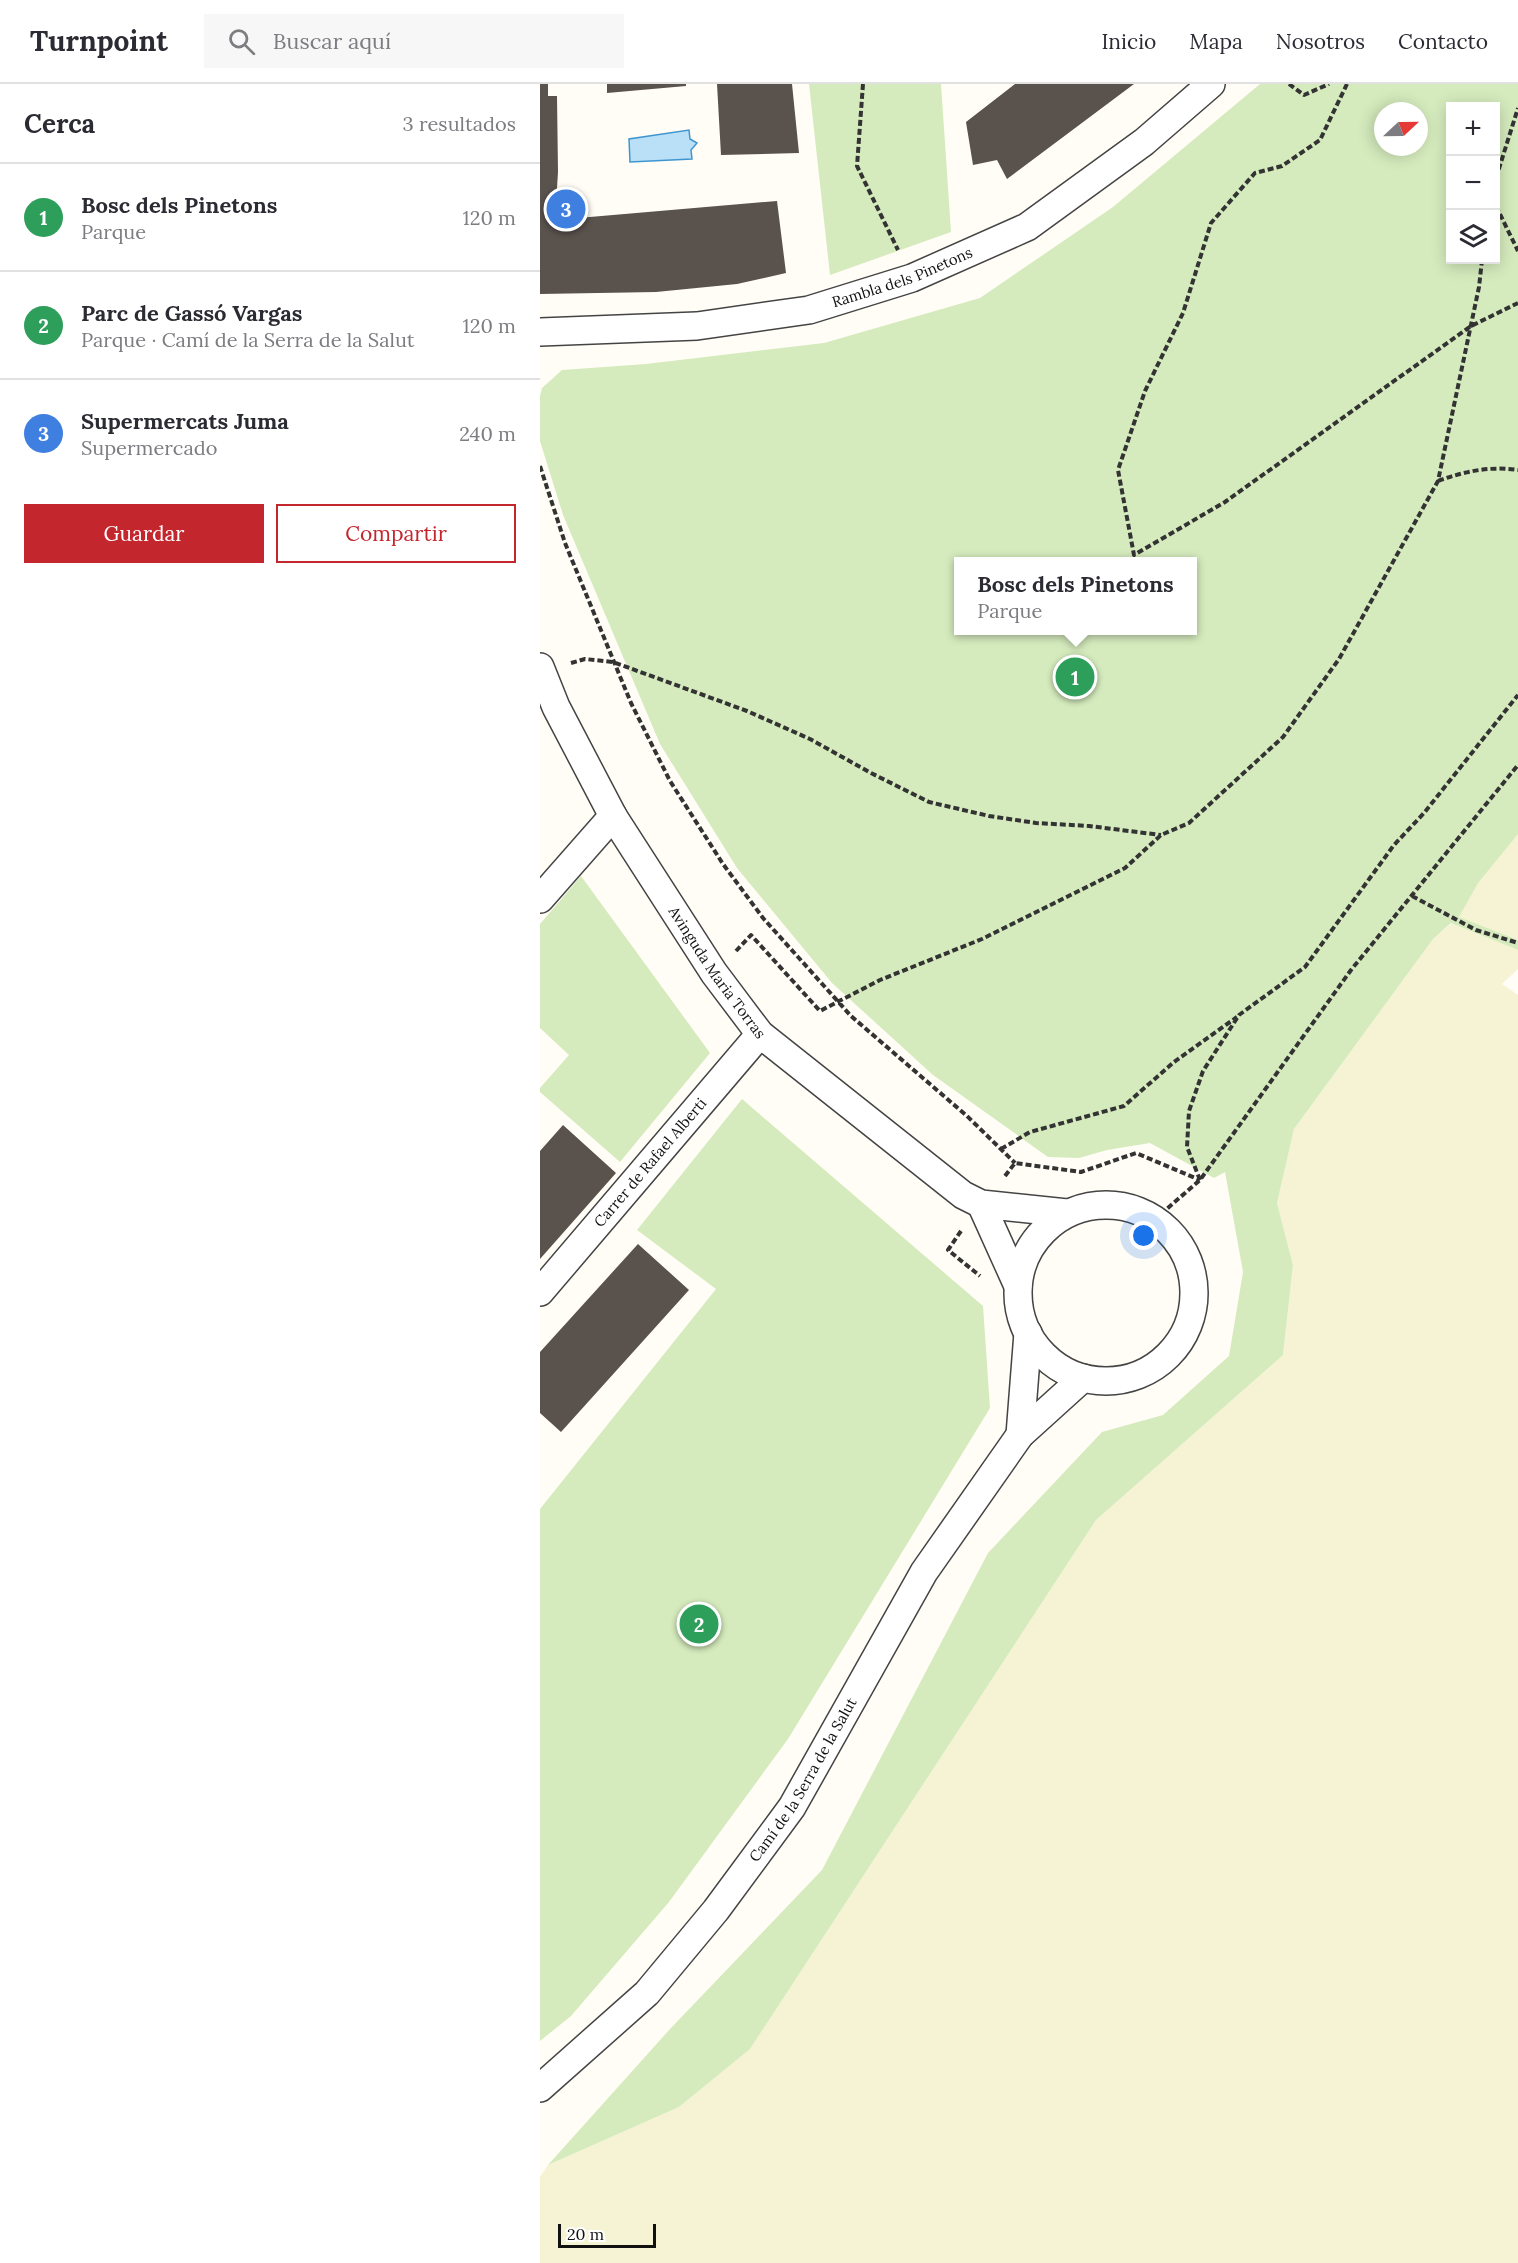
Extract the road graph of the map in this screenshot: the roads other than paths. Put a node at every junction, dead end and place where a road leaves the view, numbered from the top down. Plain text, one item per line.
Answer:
1 (1211, 84) edge
2 (540, 332) edge
3 (541, 669) edge
4 (613, 816) junction
5 (540, 899) edge
6 (760, 1034) junction
7 (981, 1204) junction
8 (1067, 1213) junction
9 (1018, 1286) junction
10 (540, 1292) edge
11 (1028, 1333) junction
12 (1083, 1378) junction
13 (1020, 1435) junction
14 (540, 2088) edge

1 - 2 street, Rambla dels Pinetons
3 - 4 street, Avinguda Maria Torras
4 - 5 street
4 - 6 street, Avinguda Maria Torras
6 - 7 street, Avinguda Maria Torras
6 - 10 street, Carrer de Rafael Alberti
7 - 8 street, Avinguda Maria Torras
7 - 9 street
8 - 9 street
8 - 12 street
9 - 11 street
11 - 12 street
11 - 13 street
12 - 13 street, Camí de la Serra de la Salut
13 - 14 street, Camí de la Serra de la Salut

